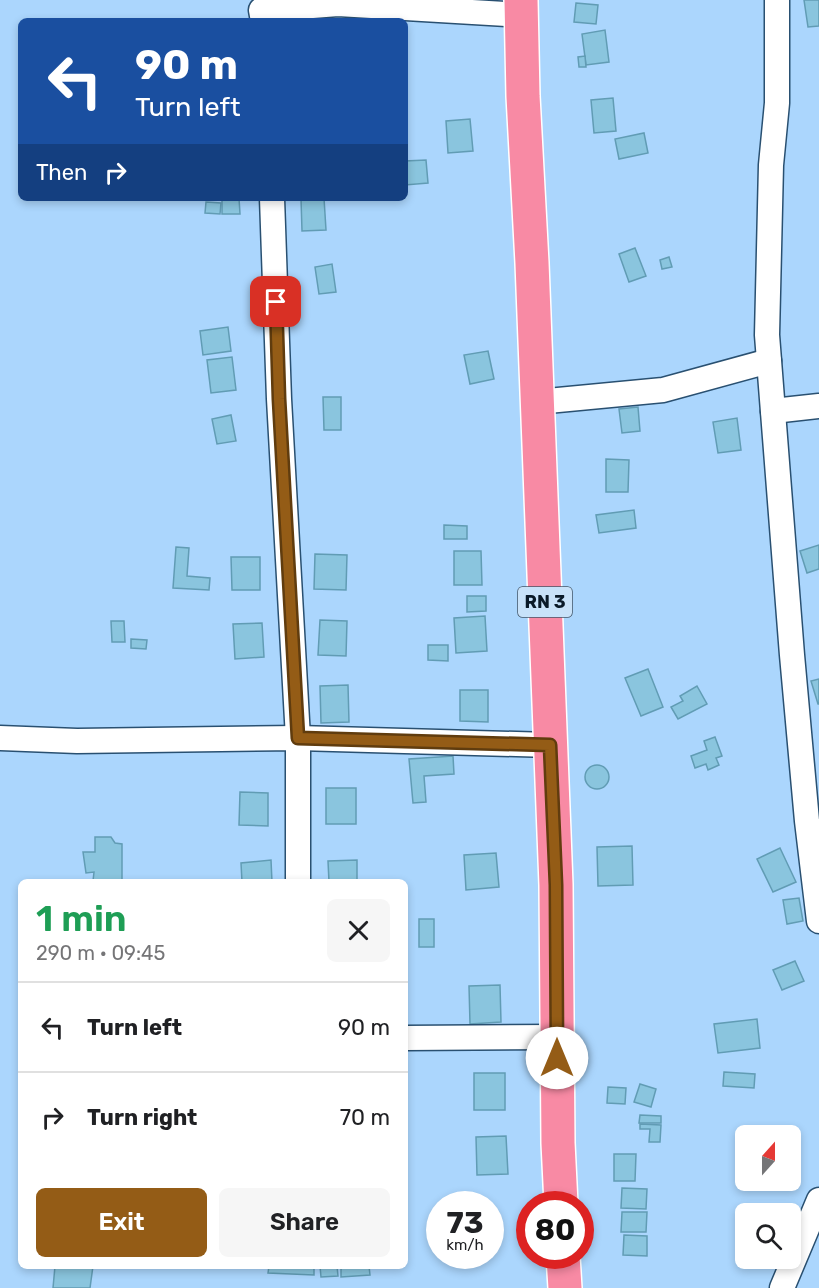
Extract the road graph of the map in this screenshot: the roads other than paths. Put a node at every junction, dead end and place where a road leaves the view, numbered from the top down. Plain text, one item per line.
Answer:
1 (777, 0) edge
2 (521, 8) edge
3 (262, 18) edge
4 (272, 201) edge
5 (769, 362) junction
6 (537, 402) junction
7 (819, 406) edge
8 (773, 411) junction
9 (0, 738) edge
10 (298, 738) junction
11 (550, 745) junction
12 (298, 879) edge
13 (819, 921) edge
14 (557, 1037) junction
15 (408, 1038) edge
16 (560, 1191) edge
17 (819, 1200) edge
18 (564, 1269) edge
19 (565, 1288) edge
20 (782, 1288) edge

1 - 5 street
2 - 3 street
2 - 6 highway, RN 3
4 - 10 street
5 - 6 street
5 - 8 street
6 - 11 highway, RN 3
7 - 8 street
8 - 13 street
9 - 10 street
10 - 11 street
10 - 12 street
11 - 14 highway, RN 3
14 - 15 street
14 - 16 highway, RN 3
17 - 20 street
18 - 19 highway

